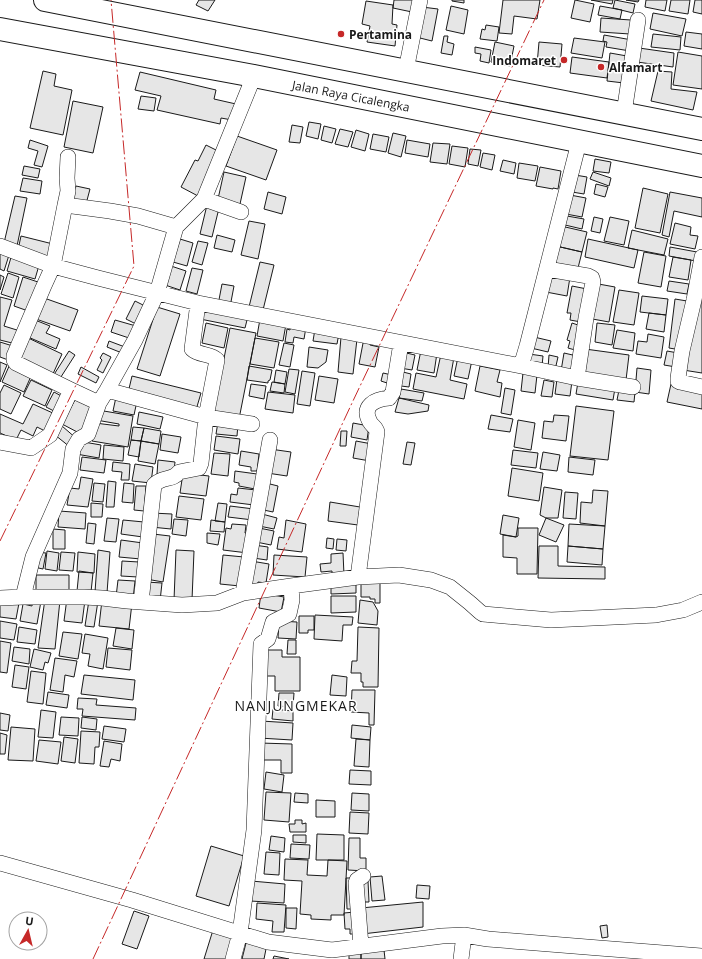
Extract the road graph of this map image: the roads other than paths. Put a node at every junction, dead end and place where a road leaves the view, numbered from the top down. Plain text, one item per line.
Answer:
1 (45, 0) edge
2 (420, 0) edge
3 (638, 20) dead end
4 (0, 29) edge
5 (406, 70) junction
6 (254, 76) junction
7 (624, 113) junction
8 (702, 128) edge
9 (579, 142) junction
10 (68, 157) dead end
11 (702, 166) edge
12 (204, 199) junction
13 (65, 205) junction
14 (241, 212) dead end
15 (176, 227) junction
16 (0, 246) edge
17 (702, 257) edge
18 (53, 266) junction
19 (547, 269) junction
20 (156, 293) junction
21 (198, 303) junction
22 (401, 343) junction
23 (521, 366) junction
24 (577, 378) junction
25 (633, 387) dead end
26 (702, 387) edge
27 (71, 390) junction
28 (103, 397) junction
29 (206, 417) junction
30 (252, 424) dead end
31 (270, 440) dead end
32 (0, 442) edge
33 (358, 577) junction
34 (292, 586) junction
35 (243, 594) junction
36 (23, 597) junction
37 (0, 598) edge
38 (141, 602) junction
39 (702, 602) edge
40 (0, 863) edge
41 (363, 876) dead end
42 (240, 933) junction
43 (464, 935) junction
44 (360, 946) junction
45 (702, 956) edge
46 (233, 959) edge
47 (461, 959) edge

1 - 5 highway
2 - 5 street
3 - 7 street
4 - 6 highway, Jalan Raya Cicalengka
5 - 7 highway
6 - 9 highway, Jalan Raya Cicalengka
6 - 12 street
7 - 8 highway
9 - 11 highway, Jalan Raya Cicalengka
9 - 19 street
10 - 13 street
12 - 14 street
12 - 15 street
13 - 15 street
13 - 18 street
15 - 20 street
16 - 18 street
17 - 26 street
18 - 20 street
18 - 27 street
19 - 23 street
19 - 24 street
20 - 21 street
20 - 28 street
21 - 22 street
21 - 29 street
22 - 23 street
22 - 33 street
23 - 24 street
24 - 25 street
27 - 28 street
27 - 32 street
28 - 29 street
28 - 36 street
29 - 30 street
29 - 38 street
31 - 35 street
33 - 34 street
33 - 39 street
34 - 35 street
34 - 42 street
35 - 38 street
36 - 37 street
36 - 38 street
40 - 42 street
41 - 44 street
42 - 44 street
42 - 46 street
43 - 44 street
43 - 45 street
43 - 47 street

